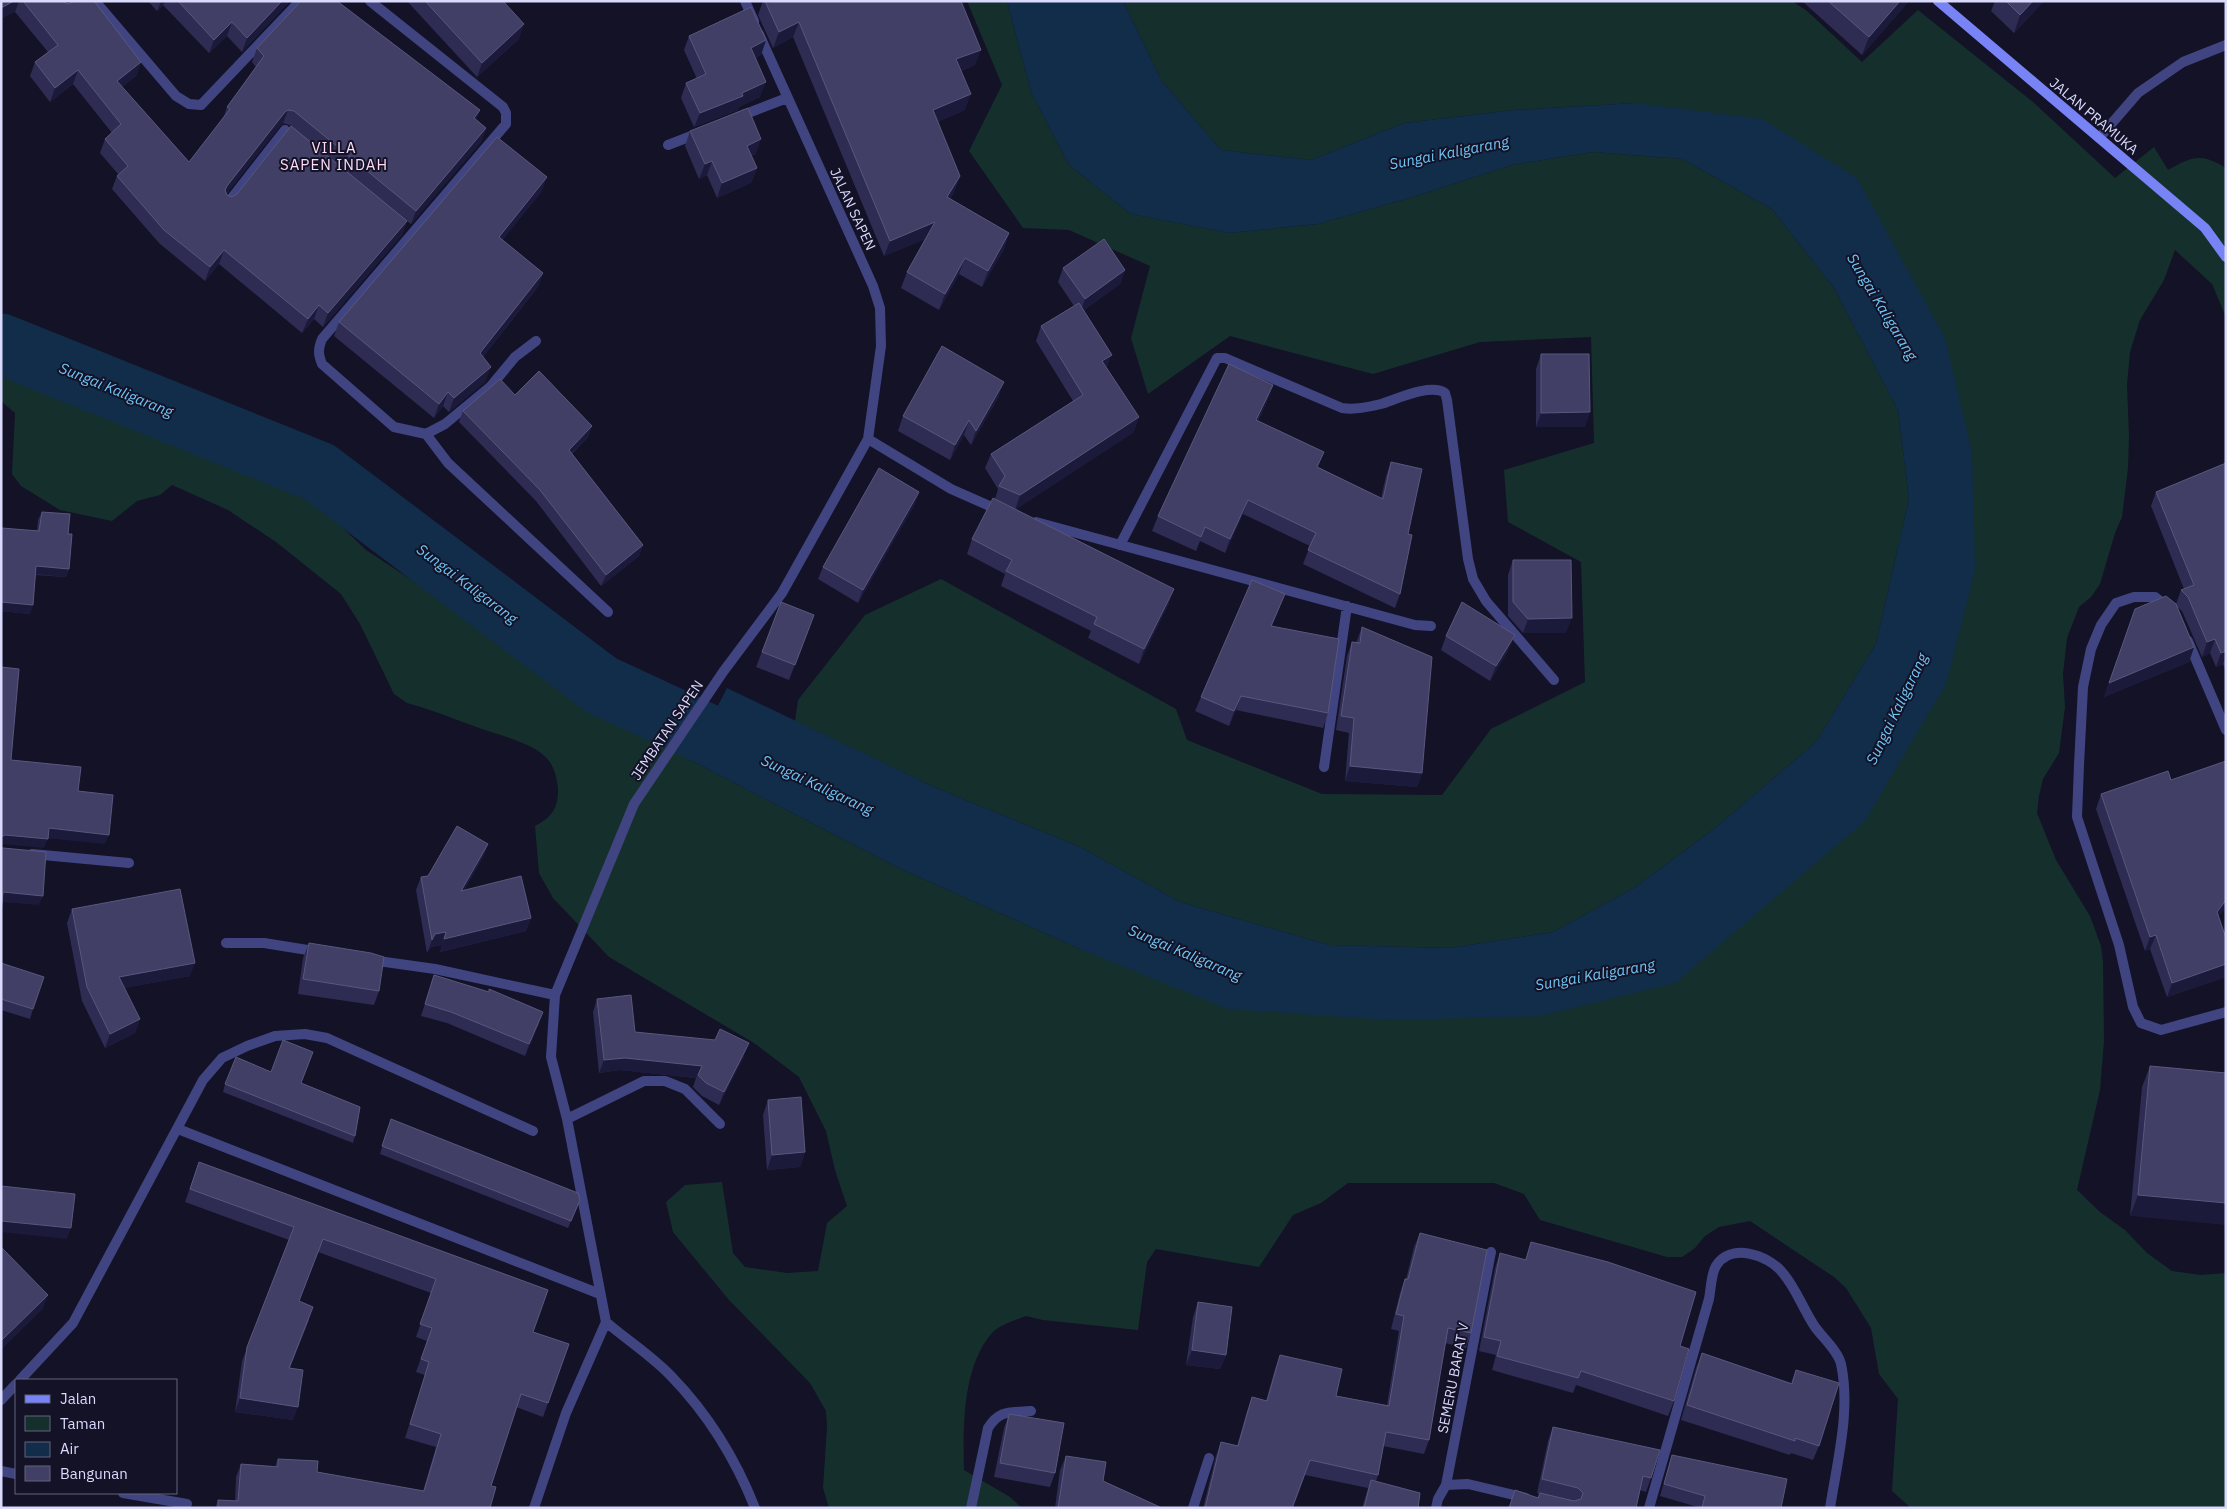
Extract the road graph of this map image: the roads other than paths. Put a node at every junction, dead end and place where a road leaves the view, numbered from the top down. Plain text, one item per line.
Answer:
1 (300, 1) edge
2 (370, 1) edge
3 (745, 1) edge
4 (1938, 1) edge
5 (91, 2) edge
6 (2226, 45) edge
7 (787, 98) junction
8 (732, 120) edge
9 (713, 127) edge
10 (2099, 138) junction
11 (668, 145) dead end
12 (307, 148) edge
13 (227, 204) edge
14 (2226, 257) edge
15 (536, 342) dead end
16 (426, 434) junction
17 (868, 439) junction
18 (1120, 545) junction
19 (1347, 606) junction
20 (608, 612) dead end
21 (2176, 614) edge
22 (1431, 626) dead end
23 (2184, 632) edge
24 (1554, 680) dead end
25 (2226, 730) edge
26 (1324, 768) dead end
27 (21, 853) edge
28 (128, 863) dead end
29 (226, 944) dead end
30 (330, 953) edge
31 (359, 958) edge
32 (554, 995) junction
33 (2226, 1012) edge
34 (567, 1119) junction
35 (720, 1124) dead end
36 (178, 1129) junction
37 (533, 1131) dead end
38 (1491, 1252) dead end
39 (600, 1294) junction
40 (606, 1322) junction
41 (21, 1379) edge
42 (15, 1385) edge
43 (1, 1400) edge
44 (1031, 1411) dead end
45 (1209, 1458) dead end
46 (1, 1471) edge
47 (15, 1474) edge
48 (1446, 1485) junction
49 (129, 1494) edge
50 (1536, 1500) edge
51 (187, 1504) dead end
52 (534, 1508) edge
53 (755, 1508) edge
54 (971, 1508) edge
55 (1193, 1508) edge
56 (1436, 1508) edge
57 (1649, 1508) edge
58 (1830, 1508) edge

1 - 5 street
2 - 16 street
3 - 7 street, JALAN SAPEN
4 - 10 main road, JALAN PRAMUKA
6 - 10 street
7 - 8 street
7 - 17 street, JALAN SAPEN
9 - 11 street
10 - 14 main road, JALAN PRAMUKA
12 - 13 street
15 - 16 street
16 - 20 street
17 - 18 street
17 - 32 street, JEMBATAN SAPEN
18 - 19 street
18 - 24 street
19 - 22 street
19 - 26 street
21 - 33 street
23 - 25 street
27 - 28 street
29 - 30 street
31 - 32 street
32 - 34 street, JEMBATAN SAPEN
34 - 35 street
34 - 39 street, JEMBATAN SAPEN
36 - 37 street
36 - 39 street
36 - 41 street
38 - 48 street, SEMERU BARAT V
39 - 40 street, JEMBATAN SAPEN
40 - 52 street
40 - 53 street
42 - 43 street
44 - 54 street
45 - 55 street
46 - 47 street
48 - 50 street
48 - 56 street, SEMERU BARAT V
49 - 51 street
57 - 58 street

